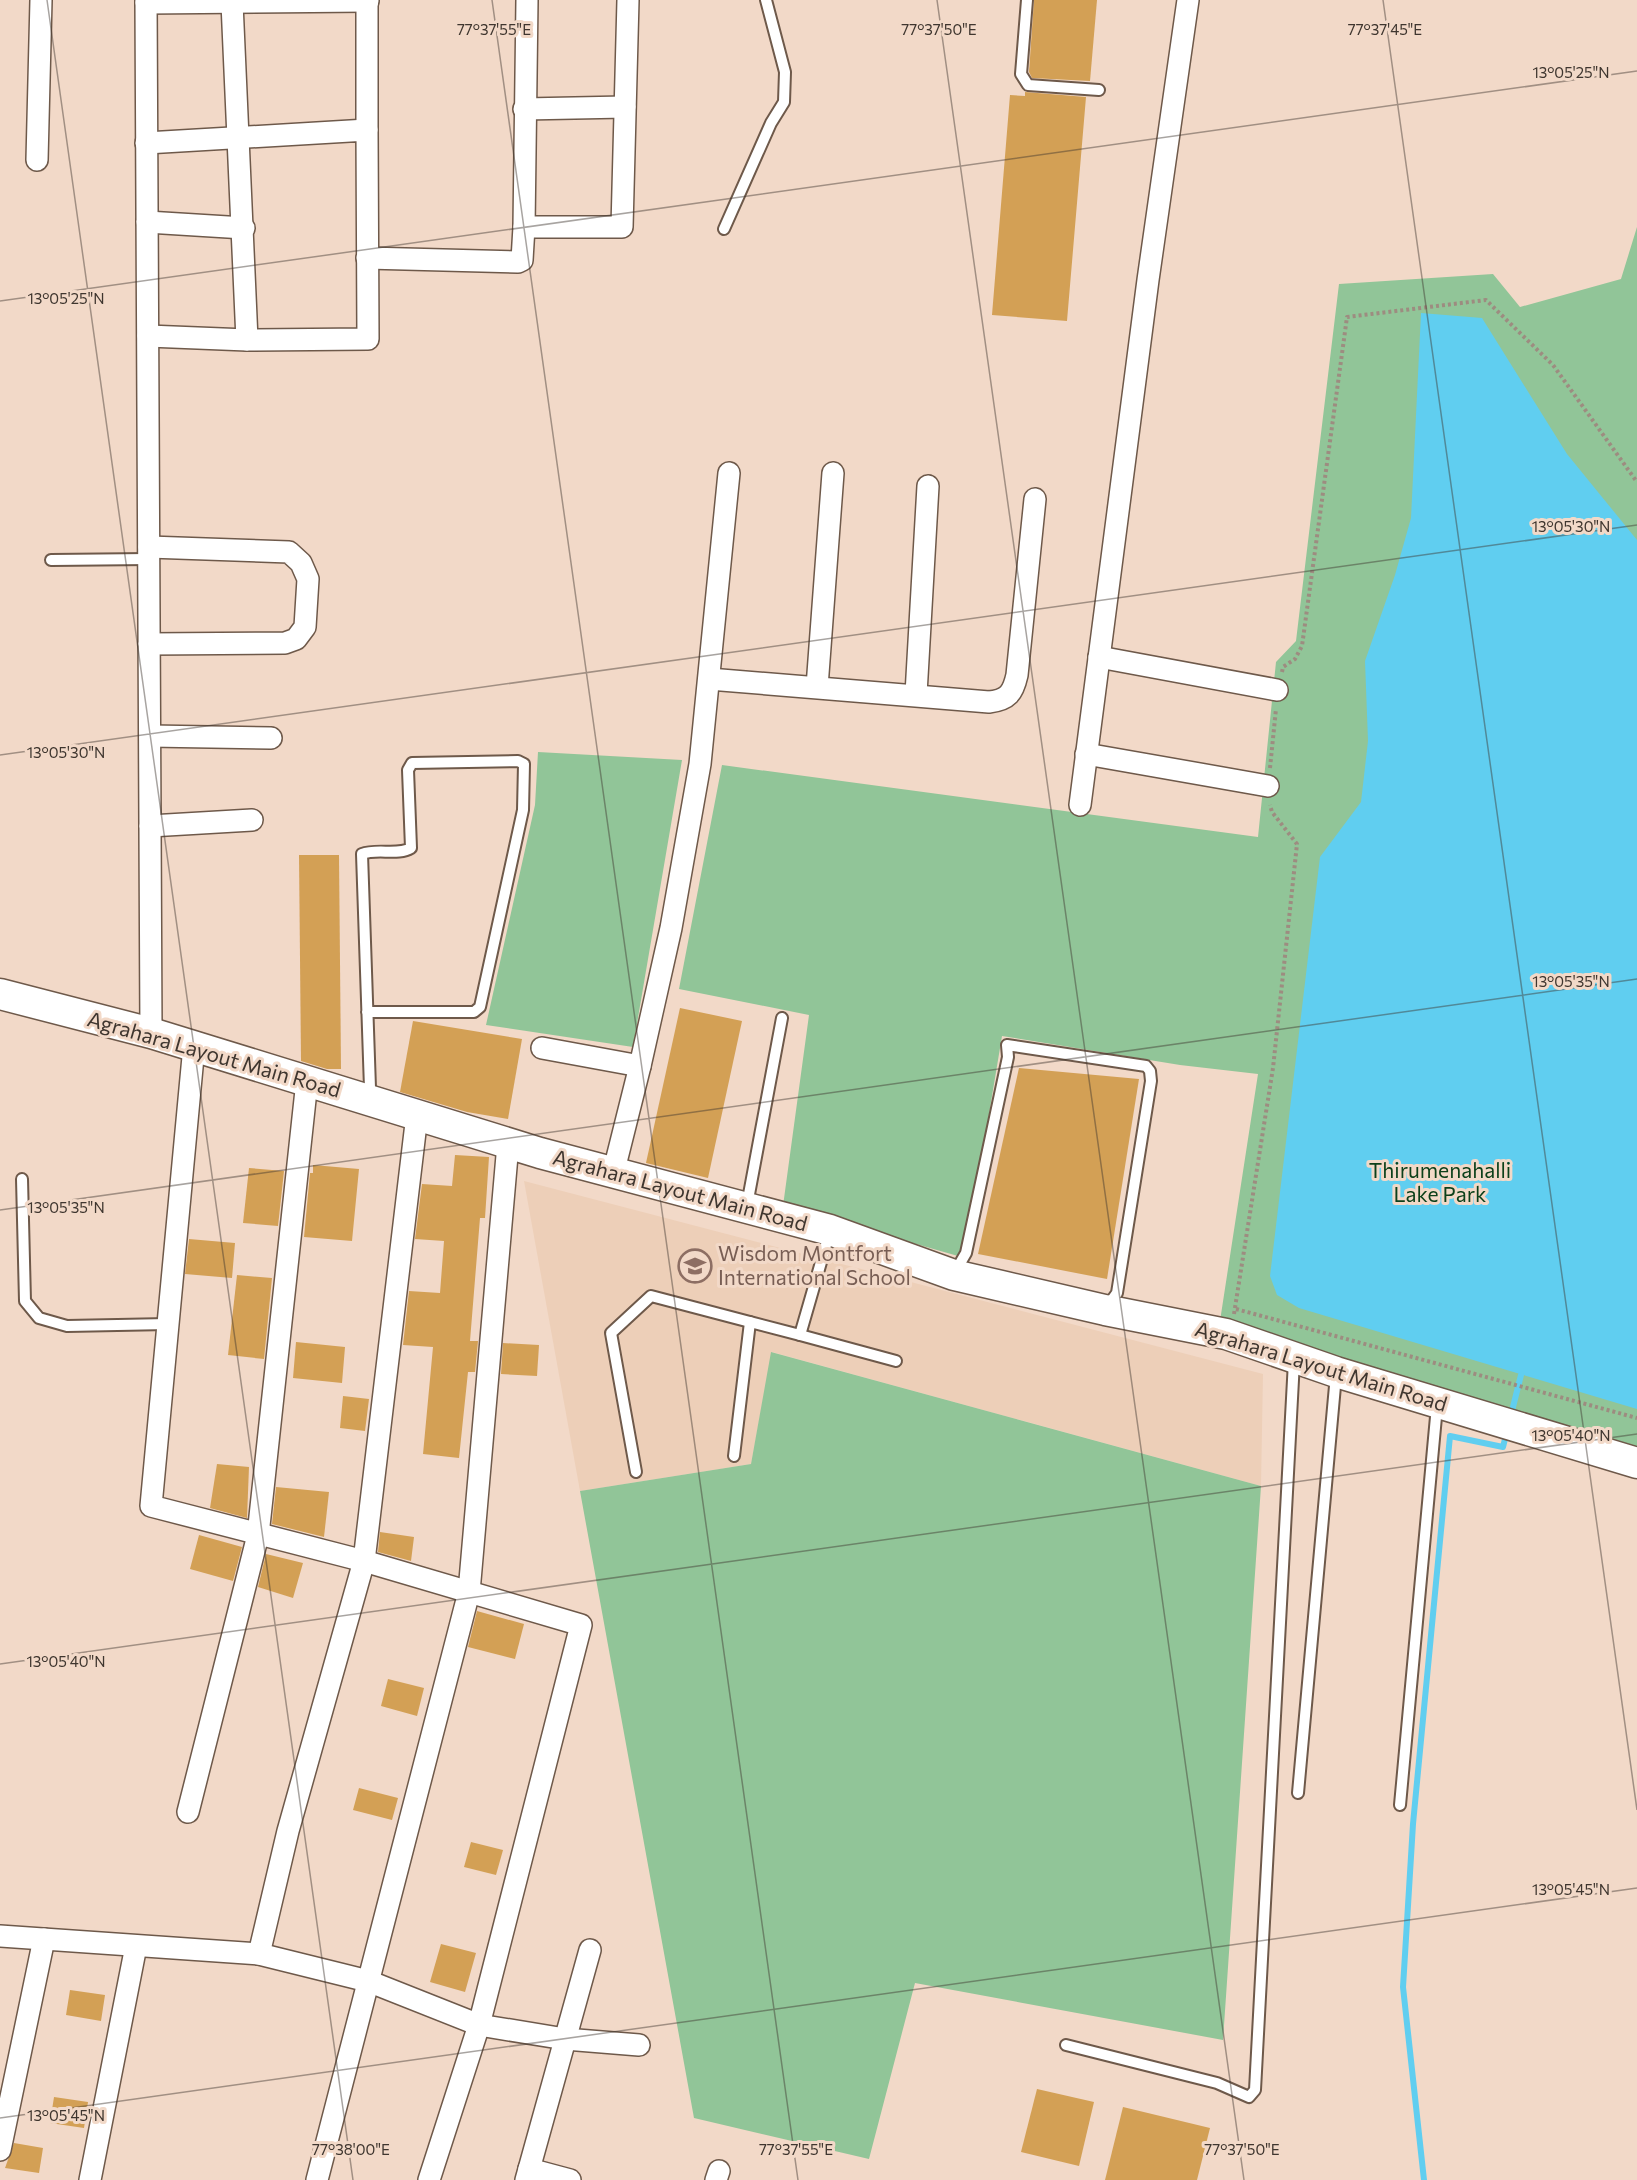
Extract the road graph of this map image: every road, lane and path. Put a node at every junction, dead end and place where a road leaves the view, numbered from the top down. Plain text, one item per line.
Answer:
1 (41, 0) edge
2 (527, 0) edge
3 (628, 0) edge
4 (766, 0) edge
5 (1027, 0) edge
6 (1188, 0) edge
7 (368, 1) edge
8 (146, 2) edge
9 (232, 3) junction
10 (1099, 90) dead end
11 (625, 107) junction
12 (524, 110) junction
13 (367, 130) junction
14 (239, 138) junction
15 (146, 143) junction
16 (38, 160) dead end
17 (147, 222) junction
18 (524, 227) junction
19 (244, 228) junction
20 (724, 229) dead end
21 (367, 258) junction
22 (148, 336) junction
23 (246, 340) junction
24 (729, 473) dead end
25 (833, 473) dead end
26 (1637, 482) edge
27 (928, 486) dead end
28 (1035, 499) dead end
29 (149, 553) junction
30 (51, 560) dead end
31 (149, 644) junction
32 (1099, 657) junction
33 (709, 679) junction
34 (817, 687) junction
35 (1277, 690) junction
36 (916, 694) junction
37 (150, 736) junction
38 (271, 738) dead end
39 (1086, 754) junction
40 (1268, 786) junction
41 (1080, 805) dead end
42 (252, 820) dead end
43 (150, 826) junction
44 (0, 994) edge
45 (367, 1012) junction
46 (782, 1018) dead end
47 (151, 1033) junction
48 (194, 1046) junction
49 (542, 1048) dead end
50 (640, 1066) junction
51 (307, 1082) junction
52 (370, 1101) junction
53 (417, 1115) junction
54 (508, 1144) junction
55 (613, 1174) junction
56 (22, 1179) dead end
57 (747, 1208) junction
58 (830, 1230) junction
59 (954, 1275) junction
60 (1105, 1310) junction
61 (750, 1322) junction
62 (1231, 1322) junction
63 (168, 1324) junction
64 (800, 1335) junction
65 (1294, 1358) junction
66 (896, 1361) dead end
67 (1336, 1372) junction
68 (1437, 1402) junction
69 (1637, 1418) edge
70 (734, 1456) dead end
71 (1637, 1463) edge
72 (636, 1472) dead end
73 (258, 1535) junction
74 (364, 1561) junction
75 (469, 1592) junction
76 (1298, 1793) dead end
77 (1400, 1805) dead end
78 (188, 1812) dead end
79 (0, 1936) edge
80 (44, 1939) junction
81 (136, 1946) junction
82 (590, 1950) dead end
83 (259, 1953) junction
84 (368, 1981) junction
85 (479, 2025) junction
86 (564, 2039) junction
87 (1066, 2044) dead end
88 (639, 2045) dead end
89 (0, 2150) edge
90 (528, 2174) edge
91 (90, 2180) edge
92 (317, 2180) edge
93 (429, 2180) edge
94 (570, 2180) edge

1 - 16 street
2 - 12 street
3 - 11 street
4 - 20 lane
5 - 10 lane
6 - 32 street
7 - 9 street
7 - 13 street
8 - 9 street
8 - 15 street
9 - 14 street
11 - 12 street
11 - 18 street
12 - 18 street
13 - 14 street
13 - 21 street
14 - 15 street
14 - 19 street
15 - 17 street
17 - 19 street
17 - 22 street
18 - 21 street
19 - 23 street
21 - 23 street
22 - 23 street
22 - 29 street
24 - 33 street
25 - 34 street
26 - 35 path
27 - 36 street
28 - 36 street
29 - 30 lane
29 - 31 street
29 - 31 street
31 - 37 street
32 - 35 street
32 - 39 street
33 - 34 street
33 - 50 street
34 - 36 street
35 - 40 path
37 - 38 street
37 - 43 street
39 - 40 street
39 - 41 street
40 - 62 path
42 - 43 street
43 - 47 street
44 - 47 street, Agrahara Layout Main Road
45 - 45 lane
45 - 52 lane
46 - 57 lane
47 - 48 street, Agrahara Layout Main Road
48 - 51 street, Agrahara Layout Main Road
48 - 63 street
49 - 50 street
50 - 55 street
51 - 52 street, Agrahara Layout Main Road
51 - 73 street
52 - 53 street, Agrahara Layout Main Road
53 - 54 street, Agrahara Layout Main Road
53 - 74 street
54 - 55 street, Agrahara Layout Main Road
54 - 75 street
55 - 57 street, Agrahara Layout Main Road
56 - 63 lane
57 - 58 street, Agrahara Layout Main Road
58 - 59 street, Agrahara Layout Main Road
58 - 64 lane
59 - 60 street, Agrahara Layout Main Road
59 - 60 lane
60 - 62 street, Agrahara Layout Main Road
61 - 64 lane
61 - 70 lane
61 - 72 lane
62 - 65 street, Agrahara Layout Main Road
62 - 69 path
63 - 73 street
64 - 66 lane
65 - 67 street, Agrahara Layout Main Road
65 - 87 lane
67 - 68 street, Agrahara Layout Main Road
67 - 76 lane
68 - 71 street, Agrahara Layout Main Road
68 - 77 lane
73 - 74 street
73 - 78 street
74 - 75 street
74 - 83 street
75 - 84 street
75 - 85 street
79 - 80 street
80 - 81 street
80 - 89 street
81 - 83 street
81 - 91 street
82 - 86 street
83 - 84 street
84 - 85 street
84 - 92 street
85 - 86 street
85 - 93 street
86 - 88 street
86 - 90 street
90 - 94 street

